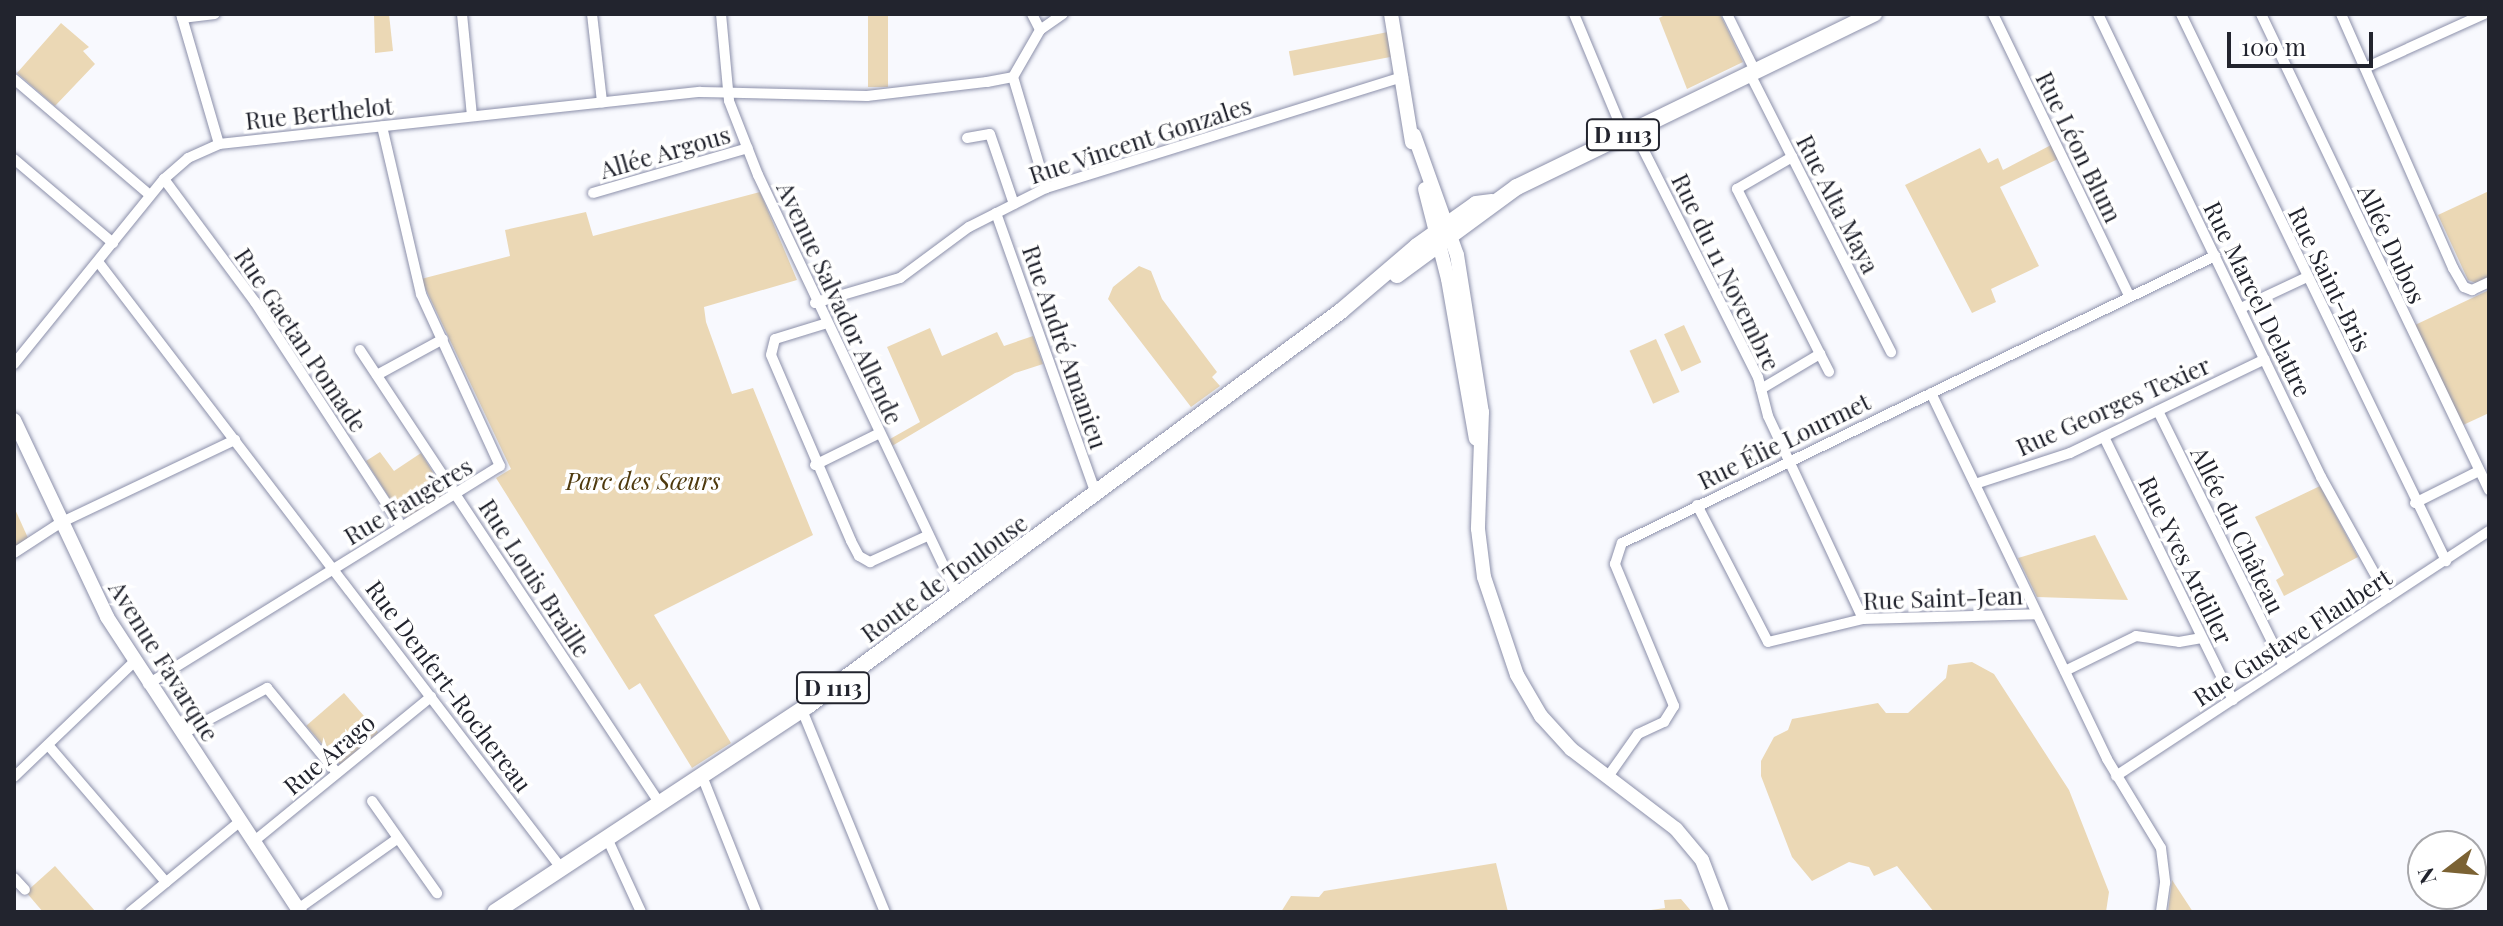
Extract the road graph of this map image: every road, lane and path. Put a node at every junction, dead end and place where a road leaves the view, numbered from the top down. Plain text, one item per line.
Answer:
1 (215, 14) edge
2 (462, 14) edge
3 (592, 14) edge
4 (721, 14) edge
5 (1032, 14) edge
6 (1063, 14) edge
7 (1391, 14) edge
8 (1574, 14) edge
9 (1727, 14) edge
10 (1874, 14) edge
11 (1993, 14) edge
12 (2098, 14) edge
13 (2181, 14) edge
14 (2261, 14) edge
15 (2341, 14) edge
16 (2484, 14) edge
17 (182, 16) edge
18 (1040, 30) junction
19 (2365, 68) junction
20 (1752, 72) junction
21 (1013, 77) junction
22 (1403, 77) junction
23 (14, 79) edge
24 (727, 90) junction
25 (602, 102) junction
26 (472, 116) junction
27 (382, 126) junction
28 (1628, 132) junction
29 (967, 138) dead end
30 (219, 144) junction
31 (748, 148) junction
32 (1792, 157) junction
33 (14, 159) edge
34 (164, 179) junction
35 (1046, 188) junction
36 (593, 193) dead end
37 (150, 195) junction
38 (1014, 204) junction
39 (996, 213) junction
40 (1443, 234) junction
41 (113, 243) junction
42 (2215, 256) junction
43 (99, 263) junction
44 (2307, 277) junction
45 (2489, 282) edge
46 (2130, 297) junction
47 (815, 303) junction
48 (2241, 308) junction
49 (824, 324) junction
50 (443, 339) junction
51 (360, 350) dead end
52 (1891, 352) dead end
53 (1820, 354) junction
54 (2265, 359) junction
55 (14, 364) edge
56 (1829, 372) dead end
57 (377, 375) junction
58 (1761, 389) junction
59 (1931, 393) junction
60 (2158, 411) junction
61 (14, 420) edge
62 (878, 434) junction
63 (2104, 437) junction
64 (235, 440) junction
65 (1789, 462) junction
66 (815, 465) junction
67 (2485, 480) edge
68 (1975, 484) junction
69 (456, 494) junction
70 (1096, 494) junction
71 (2415, 503) junction
72 (1697, 505) junction
73 (60, 523) junction
74 (401, 526) junction
75 (2489, 531) edge
76 (927, 536) junction
77 (14, 553) edge
78 (2446, 561) junction
79 (335, 569) junction
80 (958, 597) junction
81 (2388, 598) junction
82 (2037, 614) junction
83 (1860, 620) junction
84 (2202, 638) junction
85 (134, 662) junction
86 (2284, 666) junction
87 (2065, 671) junction
88 (148, 684) junction
89 (431, 697) junction
90 (2233, 700) junction
91 (802, 710) junction
92 (182, 734) junction
93 (48, 745) junction
94 (337, 773) junction
95 (702, 776) junction
96 (2116, 776) junction
97 (14, 777) edge
98 (1607, 778) junction
99 (372, 801) dead end
100 (660, 804) junction
101 (239, 822) junction
102 (607, 838) junction
103 (397, 839) junction
104 (253, 842) junction
105 (561, 868) junction
106 (14, 878) edge
107 (166, 882) junction
108 (25, 890) dead end
109 (437, 893) dead end
110 (299, 911) edge
111 (498, 911) edge
112 (130, 912) edge
113 (641, 912) edge
114 (756, 912) edge
115 (885, 912) edge
116 (1722, 912) edge
117 (2161, 912) edge

1 - 17 street
2 - 26 street
3 - 25 street
4 - 24 street, Avenue Salvador Allende
5 - 18 street
6 - 18 street
7 - 22 street
8 - 28 street, Rue du 11 Novembre
9 - 20 street, Rue Alta Maya
10 - 20 main road, Route de Toulouse / D 1113
11 - 46 street, Rue Léon Blum
12 - 42 street, Rue Marcel Delattre
13 - 44 street, Rue Saint-Bris
14 - 67 street, Allée Dubos
15 - 19 street
16 - 19 street
17 - 30 street
18 - 21 street
19 - 45 street
20 - 28 main road, Route de Toulouse / D 1113
20 - 32 street, Rue Alta Maya
21 - 24 street, Rue Berthelot
21 - 35 street
22 - 35 street, Rue Vincent Gonzales
22 - 40 street
23 - 37 street
24 - 25 street, Rue Berthelot
24 - 31 street, Avenue Salvador Allende
25 - 26 street, Rue Berthelot
26 - 27 street, Rue Berthelot
27 - 30 street, Rue Berthelot
27 - 50 street, Rue Faugères
28 - 40 main road, Route de Toulouse / D 1113
28 - 58 street, Rue du 11 Novembre
29 - 38 street
30 - 34 street, Rue Berthelot
31 - 36 street, Allée Argous
31 - 47 street, Avenue Salvador Allende
32 - 52 street, Rue Alta Maya
32 - 53 street
33 - 41 street
34 - 37 street, Rue Berthelot
34 - 74 street, Rue Gaetan Pomade
35 - 38 street, Rue Vincent Gonzales
37 - 41 street, Rue Berthelot
38 - 39 street, Rue Vincent Gonzales
39 - 47 street, Rue Vincent Gonzales
39 - 70 street, Rue André Amanieu
40 - 70 main road, Route de Toulouse / D 1113
40 - 98 street
41 - 43 street, Rue Berthelot
42 - 46 street, Rue Élie Lourmet
42 - 48 street, Rue Marcel Delattre
43 - 55 street, Rue Berthelot
43 - 64 street, Rue Denfert-Rochereau
44 - 48 street
44 - 71 street, Rue Saint-Bris
46 - 59 street, Rue Élie Lourmet
47 - 49 street, Avenue Salvador Allende
48 - 54 street, Rue Marcel Delattre
49 - 62 street, Avenue Salvador Allende
49 - 66 street
50 - 57 street
50 - 69 street, Rue Faugères
51 - 57 street, Rue Louis Braille
53 - 56 street
53 - 58 street
54 - 60 street, Rue Georges Texier
54 - 81 street, Rue Marcel Delattre
57 - 69 street, Rue Louis Braille
58 - 65 street, Rue du 11 Novembre
59 - 65 street, Rue Élie Lourmet
59 - 68 street
60 - 63 street, Rue Georges Texier
60 - 86 street, Allée du Château
61 - 73 street, Avenue Favarque
62 - 66 street
62 - 76 street, Avenue Salvador Allende
63 - 68 street, Rue Georges Texier
63 - 84 street, Rue Yves Ardiller
64 - 73 street
64 - 79 street, Rue Denfert-Rochereau
65 - 72 street, Rue Élie Lourmet
65 - 83 street, Rue du 11 Novembre
66 - 76 street
67 - 71 street
68 - 82 street
69 - 74 street, Rue Faugères
69 - 100 street, Rue Louis Braille
70 - 80 main road, Route de Toulouse / D 1113
71 - 78 street, Rue Saint-Bris
72 - 83 street, Rue Saint-Jean
72 - 98 street, Rue Élie Lourmet
73 - 77 street
73 - 85 street, Avenue Favarque
74 - 79 street, Rue Faugères
75 - 78 street, Rue Gustave Flaubert
76 - 80 street, Avenue Salvador Allende
78 - 81 street, Rue Gustave Flaubert
79 - 88 street, Rue Faugères
79 - 89 street, Rue Denfert-Rochereau
80 - 91 main road, Route de Toulouse / D 1113
81 - 86 street, Rue Gustave Flaubert
82 - 83 street, Rue Saint-Jean
82 - 87 street
84 - 87 street
84 - 90 street, Rue Yves Ardiller
85 - 88 street, Avenue Favarque
85 - 93 street
86 - 90 street, Rue Gustave Flaubert
87 - 96 street
88 - 92 street, Avenue Favarque
89 - 94 street, Rue Arago
89 - 105 street, Rue Denfert-Rochereau
90 - 96 street, Rue Gustave Flaubert
91 - 95 main road, Route de Toulouse / D 1113
91 - 115 street
92 - 94 street
92 - 101 street, Avenue Favarque
93 - 97 street
93 - 107 street
94 - 104 street, Rue Arago
95 - 100 main road, Route de Toulouse / D 1113
95 - 114 street
96 - 117 street
98 - 116 street
99 - 103 street
100 - 102 main road, Route de Toulouse / D 1113
101 - 104 street, Avenue Favarque
101 - 107 street
102 - 105 main road, Route de Toulouse / D 1113
102 - 113 street
103 - 109 street
103 - 110 street
104 - 110 street, Avenue Favarque
105 - 111 main road, Route de Toulouse / D 1113
106 - 108 street
107 - 112 street

